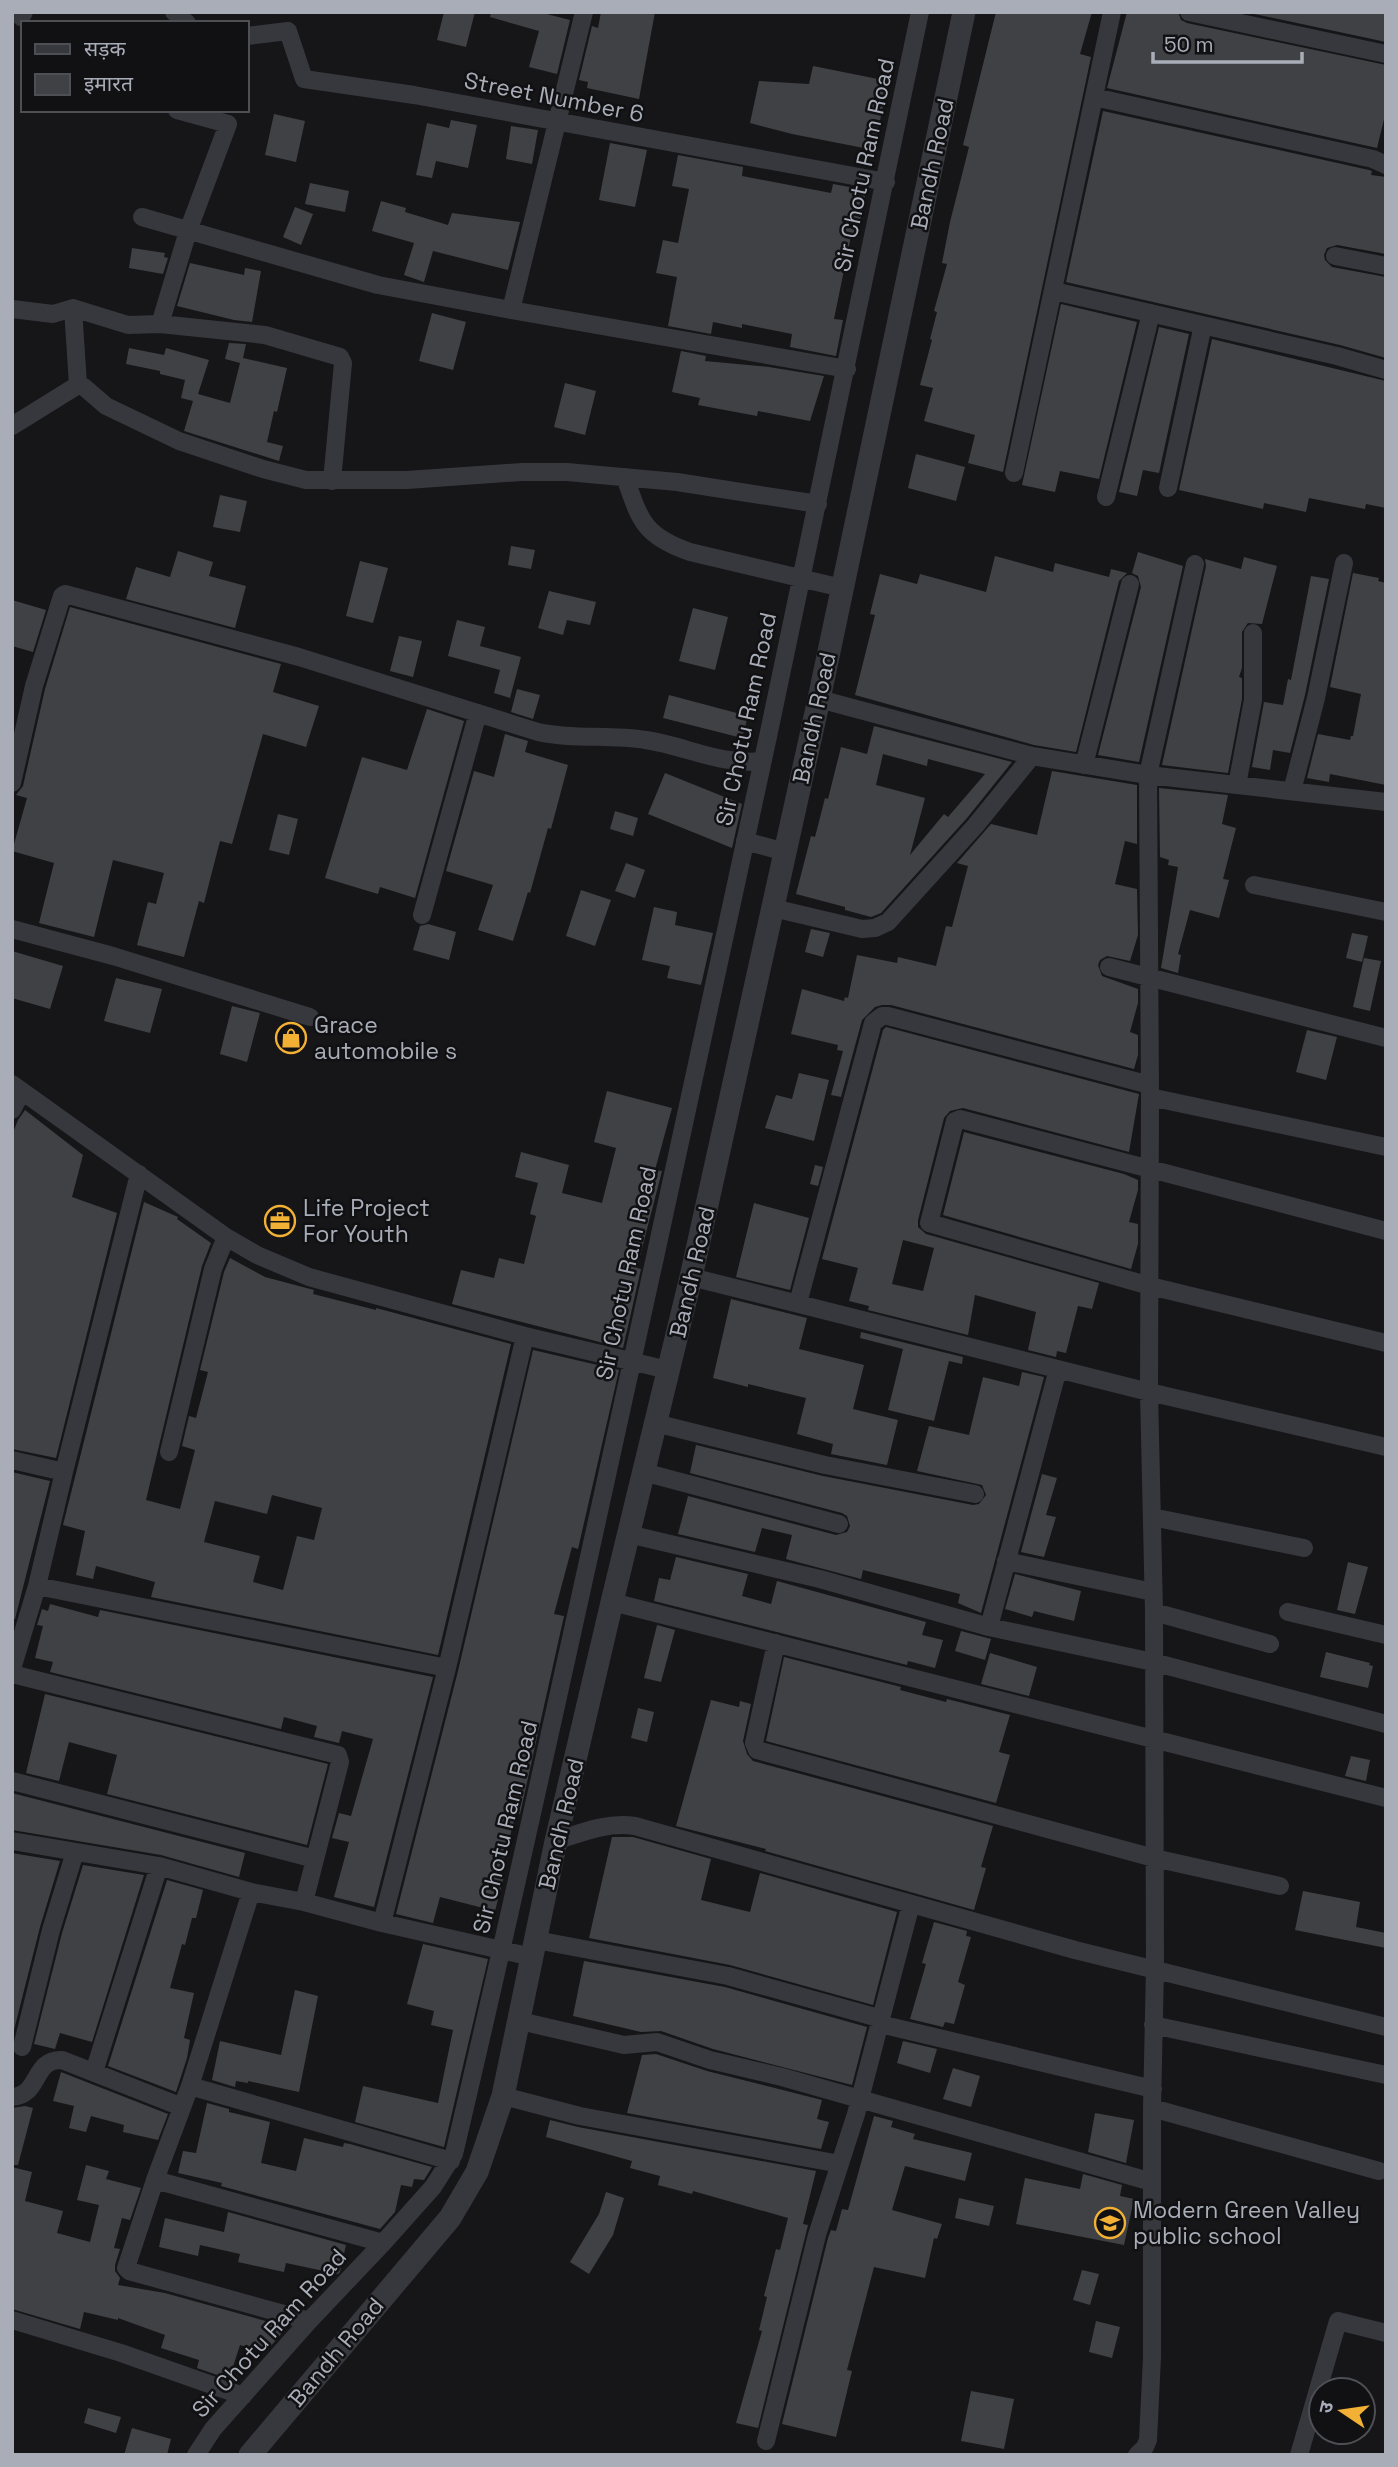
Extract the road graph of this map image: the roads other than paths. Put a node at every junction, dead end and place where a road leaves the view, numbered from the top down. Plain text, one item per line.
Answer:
1 (584, 12) edge
2 (920, 12) edge
3 (964, 12) edge
4 (1112, 12) edge
5 (1189, 12) edge
6 (248, 36) edge
7 (1386, 54) edge
8 (1094, 97) junction
9 (184, 112) edge
10 (558, 123) junction
11 (1386, 165) edge
12 (886, 182) junction
13 (142, 217) dead end
14 (188, 230) junction
15 (1335, 256) dead end
16 (1386, 266) edge
17 (1054, 291) junction
18 (73, 308) junction
19 (12, 309) edge
20 (511, 310) junction
21 (1150, 313) junction
22 (160, 324) junction
23 (1203, 325) junction
24 (847, 369) junction
25 (1386, 370) edge
26 (78, 385) junction
27 (12, 426) edge
28 (1014, 472) dead end
29 (625, 477) junction
30 (332, 481) junction
31 (1168, 488) dead end
32 (1106, 497) dead end
33 (818, 504) junction
34 (1344, 563) dead end
35 (1195, 564) dead end
36 (802, 580) junction
37 (1130, 584) dead end
38 (842, 588) junction
39 (1253, 634) dead end
40 (819, 699) junction
41 (478, 713) junction
42 (1032, 756) junction
43 (762, 761) junction
44 (1084, 765) junction
45 (1148, 775) junction
46 (12, 783) edge
47 (1237, 785) junction
48 (1292, 791) junction
49 (1386, 802) edge
50 (745, 841) junction
51 (785, 852) junction
52 (1254, 885) dead end
53 (773, 908) junction
54 (1386, 912) edge
55 (422, 915) dead end
56 (12, 929) edge
57 (1109, 967) dead end
58 (1150, 977) junction
59 (310, 1017) dead end
60 (1386, 1038) edge
61 (17, 1087) edge
62 (1150, 1091) junction
63 (12, 1111) edge
64 (1386, 1147) edge
65 (1149, 1167) junction
66 (139, 1174) junction
67 (1386, 1231) edge
68 (226, 1237) junction
69 (691, 1278) junction
70 (1150, 1286) junction
71 (797, 1303) junction
72 (525, 1336) junction
73 (1386, 1343) edge
74 (632, 1362) junction
75 (1058, 1369) junction
76 (668, 1370) junction
77 (1149, 1392) junction
78 (655, 1423) junction
79 (1386, 1447) edge
80 (169, 1452) dead end
81 (12, 1460) edge
82 (64, 1472) junction
83 (643, 1472) junction
84 (975, 1494) dead end
85 (1152, 1517) junction
86 (839, 1524) dead end
87 (628, 1534) junction
88 (1304, 1548) dead end
89 (1006, 1561) junction
90 (37, 1586) junction
91 (1153, 1592) junction
92 (612, 1602) junction
93 (1154, 1612) junction
94 (1288, 1612) dead end
95 (18, 1628) edge
96 (989, 1628) junction
97 (1386, 1635) edge
98 (776, 1643) junction
99 (1270, 1644) dead end
100 (1153, 1662) junction
101 (447, 1668) junction
102 (12, 1671) edge
103 (1386, 1724) edge
104 (1153, 1741) junction
105 (12, 1781) edge
106 (1386, 1798) edge
107 (12, 1841) edge
108 (556, 1841) junction
109 (75, 1852) junction
110 (1154, 1858) junction
111 (315, 1859) junction
112 (159, 1866) junction
113 (1280, 1886) dead end
114 (251, 1892) junction
115 (304, 1902) junction
116 (911, 1904) junction
117 (382, 1923) junction
118 (534, 1949) junction
119 (502, 1950) junction
120 (1155, 1968) junction
121 (520, 2021) junction
122 (881, 2021) junction
123 (1153, 2025) junction
124 (1386, 2026) edge
125 (22, 2047) dead end
126 (94, 2072) junction
127 (1386, 2075) edge
128 (190, 2086) junction
129 (1153, 2089) junction
130 (503, 2096) junction
131 (12, 2097) edge
132 (860, 2100) junction
133 (182, 2107) junction
134 (1152, 2108) junction
135 (451, 2161) junction
136 (841, 2164) junction
137 (1379, 2171) dead end
138 (155, 2180) junction
139 (1152, 2182) junction
140 (383, 2243) junction
141 (12, 2320) edge
142 (309, 2321) junction
143 (1386, 2333) edge
144 (243, 2396) junction
145 (766, 2441) dead end
146 (196, 2455) edge
147 (250, 2455) edge
148 (1137, 2455) edge
149 (1298, 2455) edge

1 - 10 street
2 - 12 street, Sir Chotu Ram Road
3 - 38 street, Bandh Road
4 - 8 street
5 - 7 street
6 - 10 street, Street Number 6
8 - 11 street
8 - 17 street
9 - 14 street
10 - 12 street, Street Number 6
10 - 20 street
12 - 24 street, Sir Chotu Ram Road
13 - 14 street
14 - 20 street
14 - 22 street
15 - 16 street
17 - 21 street
17 - 28 street
18 - 19 street
18 - 22 street
18 - 26 street
20 - 24 street
21 - 23 street
21 - 32 street
22 - 30 street
23 - 25 street
23 - 31 street
24 - 33 street, Sir Chotu Ram Road
26 - 27 street
26 - 30 street
29 - 30 street
29 - 33 street
29 - 36 street
33 - 36 street, Sir Chotu Ram Road
34 - 48 street
35 - 45 street
36 - 38 street
36 - 43 street, Sir Chotu Ram Road
37 - 44 street
38 - 40 street, Bandh Road
39 - 47 street
40 - 42 street
40 - 51 street, Bandh Road
41 - 43 street
41 - 46 street
41 - 55 street
42 - 44 street
42 - 53 street
43 - 50 street, Sir Chotu Ram Road
44 - 45 street
45 - 47 street
45 - 58 street
47 - 48 street
48 - 49 street
50 - 51 street
50 - 74 street, Sir Chotu Ram Road
51 - 53 street, Bandh Road
52 - 54 street
53 - 69 street, Bandh Road
56 - 59 street
57 - 58 street
58 - 60 street
58 - 62 street
61 - 63 street
61 - 66 street
62 - 64 street
62 - 65 street
62 - 71 street
65 - 67 street
65 - 70 street
65 - 70 street
66 - 68 street
66 - 82 street
68 - 72 street
68 - 80 street
69 - 71 street
69 - 76 street, Bandh Road
70 - 73 street
70 - 77 street
71 - 75 street
72 - 74 street
72 - 101 street
74 - 76 street
74 - 119 street, Sir Chotu Ram Road
75 - 77 street
75 - 89 street
76 - 78 street, Bandh Road
77 - 79 street
77 - 85 street
78 - 83 street, Bandh Road
78 - 84 street
81 - 82 street
82 - 90 street
83 - 86 street
83 - 87 street, Bandh Road
85 - 88 street
85 - 91 street
87 - 92 street, Bandh Road
87 - 96 street
89 - 91 street
89 - 96 street
90 - 95 street
90 - 101 street
91 - 93 street
92 - 98 street
92 - 108 street, Bandh Road
93 - 99 street
93 - 100 street
94 - 97 street
95 - 102 street
96 - 100 street
98 - 104 street
98 - 110 street
100 - 103 street
100 - 104 street
101 - 117 street
102 - 111 street
104 - 106 street
104 - 110 street
105 - 111 street
107 - 109 street
108 - 116 street
108 - 118 street, Bandh Road
109 - 112 street
109 - 125 street
110 - 113 street
110 - 120 street
111 - 115 street
112 - 114 street
112 - 126 street
114 - 115 street
114 - 128 street
115 - 117 street
116 - 120 street
116 - 122 street
117 - 119 street
118 - 119 street
118 - 121 street, Bandh Road
118 - 122 street
119 - 135 street, Sir Chotu Ram Road
120 - 123 street
120 - 124 street
121 - 130 street, Bandh Road
121 - 132 street
122 - 129 street
122 - 132 street
123 - 127 street
123 - 129 street
126 - 131 street
126 - 133 street
128 - 133 street
128 - 135 street
129 - 134 street
130 - 136 street
130 - 147 street, Bandh Road
132 - 136 street
132 - 139 street
133 - 138 street
134 - 137 street
134 - 139 street
135 - 140 street, Sir Chotu Ram Road
136 - 145 street
138 - 140 street
138 - 142 street
139 - 148 street
140 - 142 street, Sir Chotu Ram Road
141 - 144 street
142 - 144 street, Sir Chotu Ram Road
143 - 149 street
144 - 146 street, Sir Chotu Ram Road

